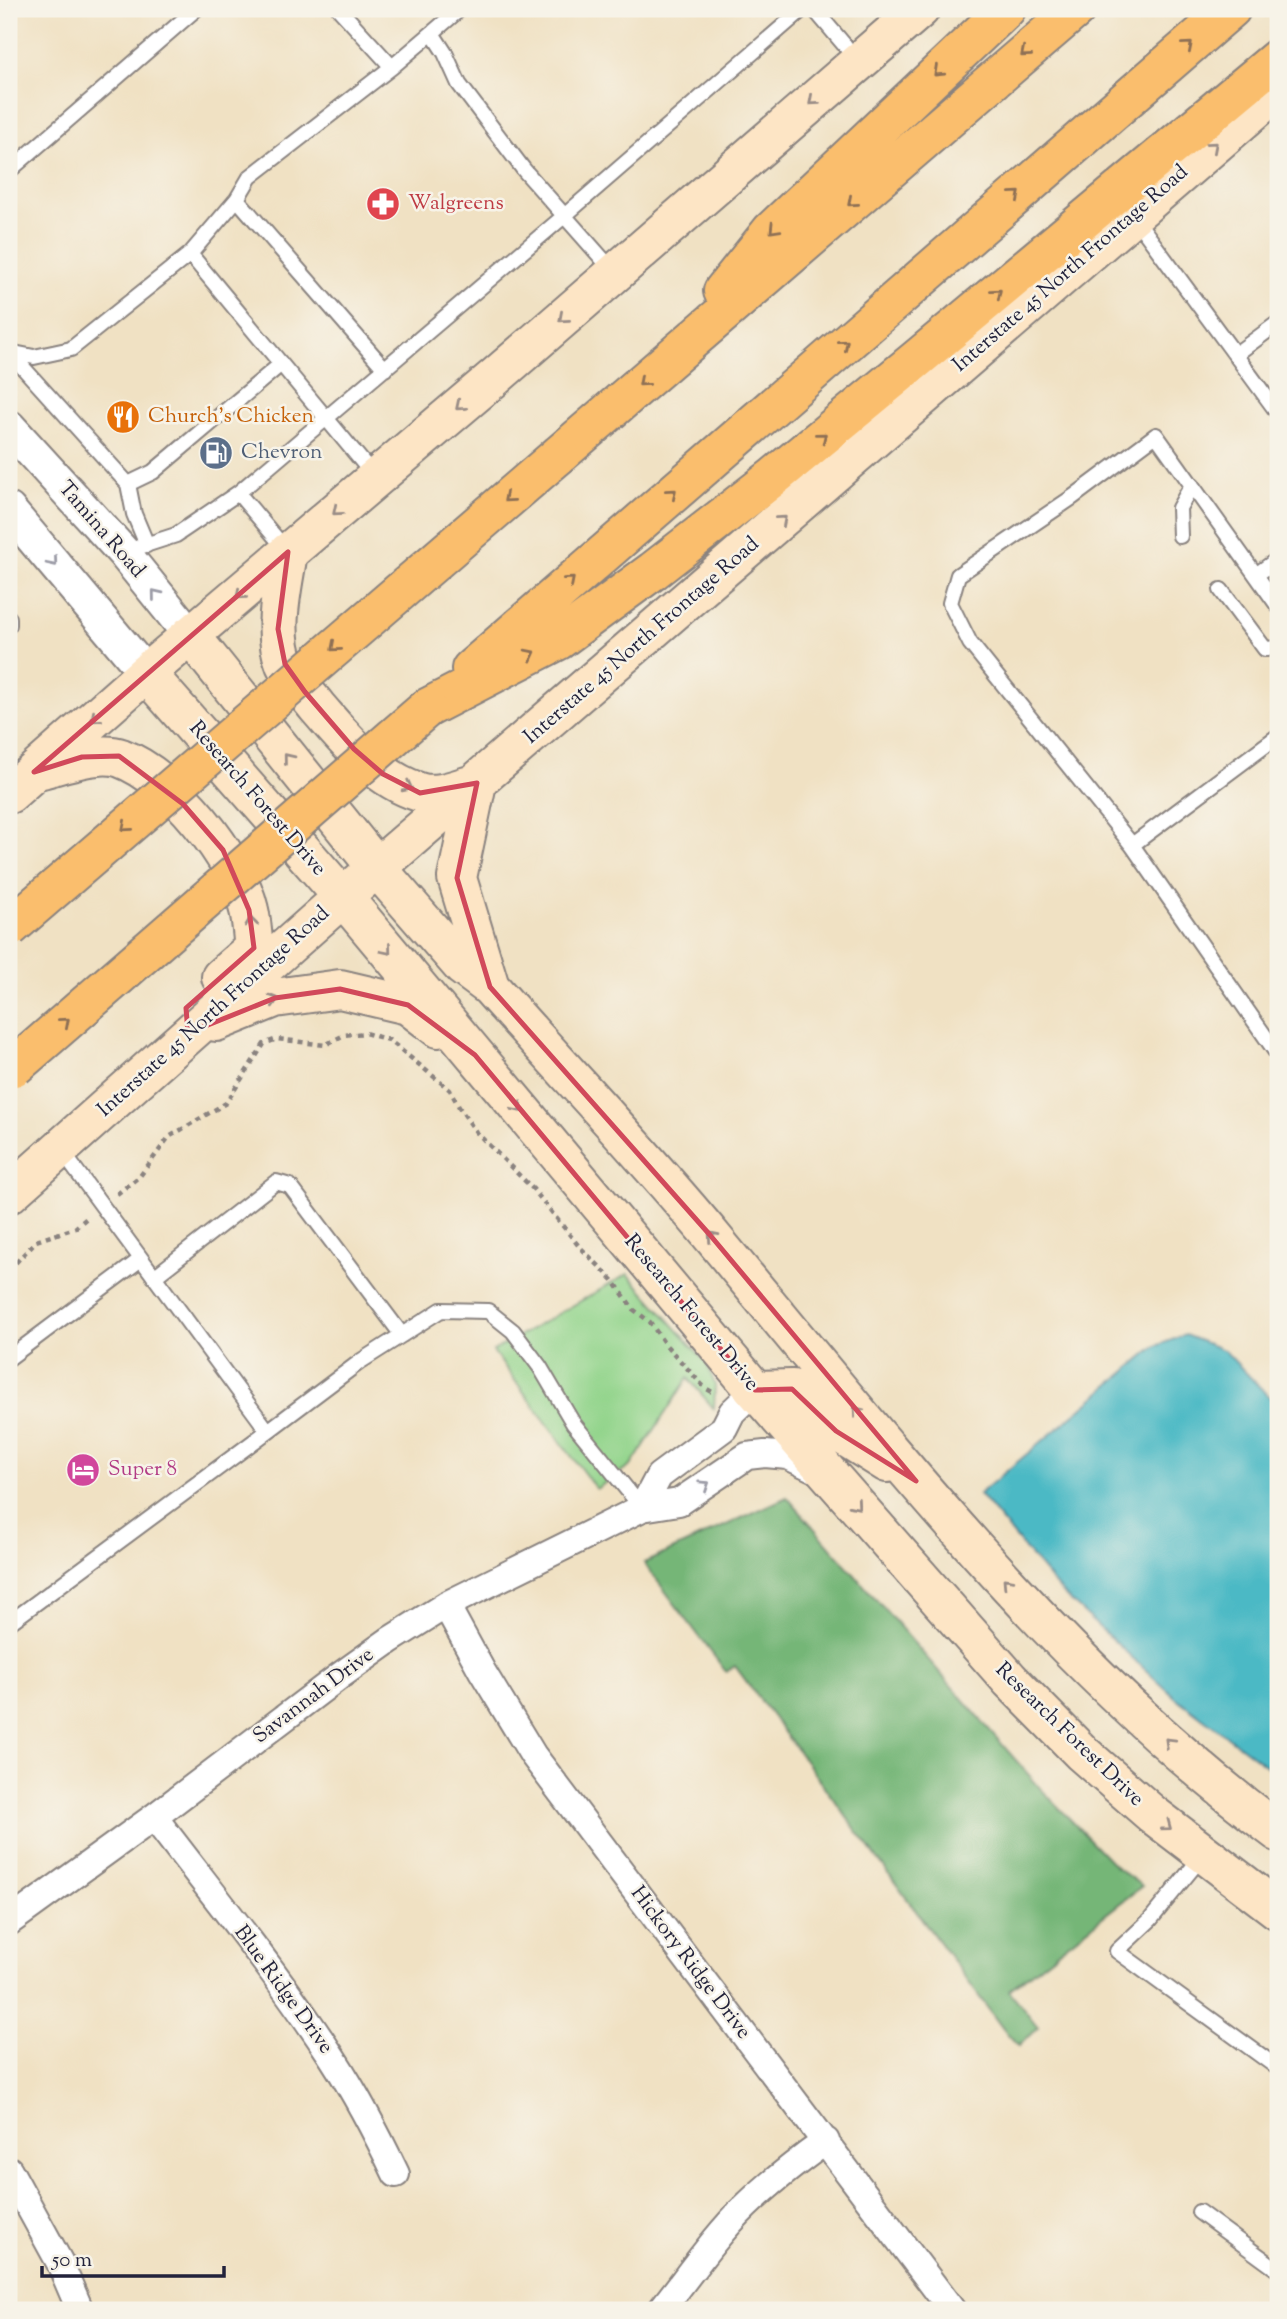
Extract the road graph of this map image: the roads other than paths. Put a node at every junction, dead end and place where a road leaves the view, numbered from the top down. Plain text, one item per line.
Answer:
1 (196, 9) edge
2 (339, 9) edge
3 (460, 9) edge
4 (803, 9) edge
5 (814, 9) edge
6 (920, 9) edge
7 (1006, 9) edge
8 (1076, 9) edge
9 (1231, 9) edge
10 (432, 33) junction
11 (1278, 58) edge
12 (858, 62) junction
13 (392, 67) junction
14 (1278, 90) edge
15 (9, 172) edge
16 (237, 199) junction
17 (1133, 216) junction
18 (563, 217) junction
19 (190, 254) junction
20 (614, 273) junction
21 (1278, 323) edge
22 (1236, 354) junction
23 (671, 358) junction
24 (281, 364) junction
25 (385, 369) junction
26 (1278, 413) edge
27 (327, 419) junction
28 (9, 427) edge
29 (376, 478) junction
30 (128, 484) junction
31 (1192, 485) junction
32 (238, 493) junction
33 (9, 510) edge
34 (1180, 536) dead end
35 (135, 548) junction
36 (288, 552) junction
37 (1278, 559) edge
38 (1256, 575) junction
39 (1221, 590) dead end
40 (1278, 606) edge
41 (9, 618) edge
42 (9, 625) edge
43 (190, 635) junction
44 (1278, 648) edge
45 (146, 673) junction
46 (427, 708) junction
47 (1278, 736) edge
48 (21, 783) edge
49 (477, 783) junction
50 (1132, 845) junction
51 (377, 868) junction
52 (343, 897) junction
53 (9, 928) edge
54 (490, 987) junction
55 (188, 1033) junction
56 (474, 1055) junction
57 (1278, 1055) edge
58 (11, 1069) edge
59 (60, 1149) junction
60 (9, 1194) edge
61 (141, 1259) junction
62 (154, 1277) junction
63 (402, 1335) junction
64 (9, 1358) edge
65 (743, 1401) junction
66 (268, 1431) junction
67 (832, 1477) junction
68 (916, 1481) junction
69 (642, 1508) junction
70 (446, 1605) junction
71 (9, 1623) edge
72 (154, 1817) junction
73 (1278, 1832) edge
74 (1204, 1854) junction
75 (1278, 1910) edge
76 (9, 1922) edge
77 (1278, 2068) edge
78 (826, 2141) junction
79 (9, 2170) edge
80 (396, 2174) dead end
81 (1199, 2211) dead end
82 (1278, 2270) edge
83 (80, 2310) edge
84 (661, 2310) edge
85 (952, 2310) edge

1 - 15 lane
2 - 13 lane
3 - 10 lane
4 - 18 lane
5 - 12 lane
6 - 12 main road
7 -> 23 highway
8 -> 23 highway
46 -> 9 highway
10 - 13 lane
10 - 18 lane
46 -> 11 highway
12 -> 20 main road
13 - 16 lane
17 -> 14 main road, Interstate 45 North Frontage Road
16 - 19 lane
16 - 25 lane
17 - 22 lane
49 -> 17 main road, Interstate 45 North Frontage Road
18 - 20 lane
18 - 25 lane
19 - 24 lane
19 - 30 lane
20 -> 29 main road
21 - 22 lane
22 - 26 lane
23 -> 53 highway, bridge
24 - 27 lane
24 - 30 lane
25 - 27 lane
27 - 29 lane
27 - 32 lane
28 - 35 street, Tamina Road
29 -> 36 main road
30 - 35 lane
31 - 34 lane
31 - 38 lane
31 - 50 lane
32 - 35 lane
32 - 36 lane
33 -> 45 street
43 -> 35 street, Tamina Road
36 -> 43 main road
36 -> 49 main road
37 - 38 lane
38 - 40 lane
39 - 44 lane
41 - 42 lane
43 - 45 main road
51 -> 43 main road
45 -> 48 main road
45 - 52 main road, Research Forest Drive
58 -> 46 highway, bridge
47 - 50 lane
55 -> 48 main road
49 - 51 main road, Interstate 45 North Frontage Road
49 - 54 main road
50 - 57 lane
51 - 52 main road, Interstate 45 North Frontage Road
51 - 54 main road
52 - 55 main road, Interstate 45 North Frontage Road
52 -> 56 main road, Research Forest Drive
68 -> 54 main road
55 -> 56 main road
55 - 59 main road, Interstate 45 North Frontage Road
56 -> 65 main road, Research Forest Drive
59 - 60 main road, Interstate 45 North Frontage Road
59 - 61 lane
61 - 62 lane
61 - 64 lane
62 - 63 lane
62 - 66 lane
63 - 66 lane
63 - 69 lane
65 - 67 main road, Research Forest Drive
65 - 68 main road
65 - 69 street
66 - 71 lane
69 -> 67 street, Savannah Drive
67 -> 74 main road, Research Forest Drive
73 -> 68 main road
69 - 70 street, Savannah Drive
70 - 72 street, Savannah Drive
70 - 78 street, Hickory Ridge Drive
72 - 76 street, Savannah Drive
72 - 80 street, Blue Ridge Drive
74 - 75 main road, Research Forest Drive
74 - 77 lane
78 - 84 street
78 - 85 street, Hickory Ridge Drive
79 - 83 street
81 - 82 lane

